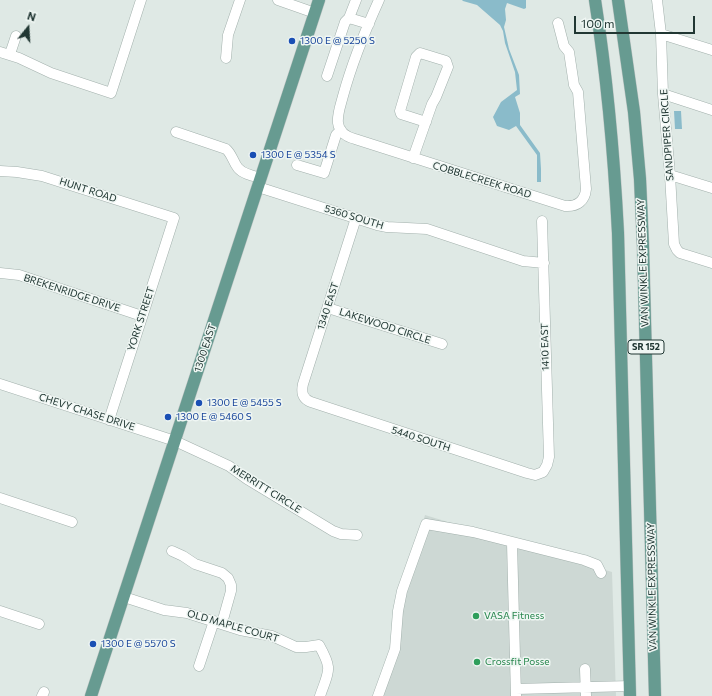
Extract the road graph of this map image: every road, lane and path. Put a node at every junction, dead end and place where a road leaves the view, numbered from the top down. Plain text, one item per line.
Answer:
1 (141, 0) edge
2 (240, 0) edge
3 (278, 0) edge
4 (319, 0) edge
5 (356, 0) edge
6 (379, 0) edge
7 (595, 0) edge
8 (618, 0) edge
9 (657, 0) edge
10 (315, 13) junction
11 (349, 18) junction
12 (558, 23) dead end
13 (369, 24) junction
14 (661, 34) junction
15 (16, 36) dead end
16 (712, 50) edge
17 (5, 53) edge
18 (226, 58) dead end
19 (327, 76) dead end
20 (663, 94) junction
21 (712, 110) edge
22 (426, 122) junction
23 (341, 130) junction
24 (176, 132) dead end
25 (413, 158) junction
26 (297, 165) dead end
27 (0, 171) edge
28 (670, 175) junction
29 (259, 183) junction
30 (712, 188) edge
31 (174, 218) joint
32 (356, 218) junction
33 (542, 221) dead end
34 (544, 263) junction
35 (712, 263) edge
36 (0, 273) edge
37 (328, 308) junction
38 (142, 316) junction
39 (442, 344) dead end
40 (0, 384) edge
41 (303, 395) joint
42 (109, 420) junction
43 (175, 441) junction
44 (543, 472) joint
45 (0, 498) edge
46 (72, 522) dead end
47 (357, 535) dead end
48 (512, 543) junction
49 (172, 551) dead end
50 (601, 572) dead end
51 (124, 596) junction
52 (0, 611) edge
53 (218, 622) junction
54 (39, 624) dead end
55 (199, 666) dead end
56 (585, 669) dead end
57 (630, 691) edge
58 (586, 692) edge
59 (516, 693) edge
60 (381, 694) edge
61 (91, 696) edge
62 (320, 696) edge
63 (655, 696) edge

1 - 17 street
2 - 18 street
3 - 10 street
4 - 10 main road, 1300 EAST
5 - 11 street
6 - 13 street
7 - 57 main road, SR 152
8 - 63 main road, VAN WINKLE EXPRESSWAY / SR 152
9 - 14 street, SANDPIPER CIRCLE
10 - 29 main road, 1300 EAST
11 - 13 street
11 - 19 street
12 - 25 street, COBBLECREEK ROAD
13 - 23 street
14 - 16 street
14 - 20 street, SANDPIPER CIRCLE
15 - 17 street
20 - 21 street
20 - 28 street, SANDPIPER CIRCLE
22 - 22 street
22 - 25 street
23 - 25 street, COBBLECREEK ROAD
23 - 26 street
24 - 29 street, 5360 SOUTH
27 - 31 street, HUNT ROAD
28 - 30 street
28 - 35 street, SANDPIPER CIRCLE
29 - 32 street, 5360 SOUTH
29 - 43 main road, 1300 EAST
31 - 38 street, YORK STREET
32 - 34 street, 5360 SOUTH
32 - 37 street, 1340 EAST
33 - 34 street, 1410 EAST
34 - 44 street, 1410 EAST
36 - 38 street, BREKENRIDGE DRIVE
37 - 39 street, LAKEWOOD CIRCLE
37 - 41 street, 1340 EAST
38 - 42 street, YORK STREET
40 - 42 street, CHEVY CHASE DRIVE
41 - 44 street, 5440 SOUTH
42 - 43 street, CHEVY CHASE DRIVE
43 - 47 street, MERRITT CIRCLE
43 - 51 main road, 1300 EAST
45 - 46 street
48 - 50 street
48 - 59 street
48 - 60 street
49 - 53 street
51 - 53 street, OLD MAPLE COURT
51 - 61 main road, 1300 EAST
52 - 54 street
53 - 55 street
53 - 62 street, OLD MAPLE COURT
56 - 58 street
57 - 58 street
58 - 59 street

